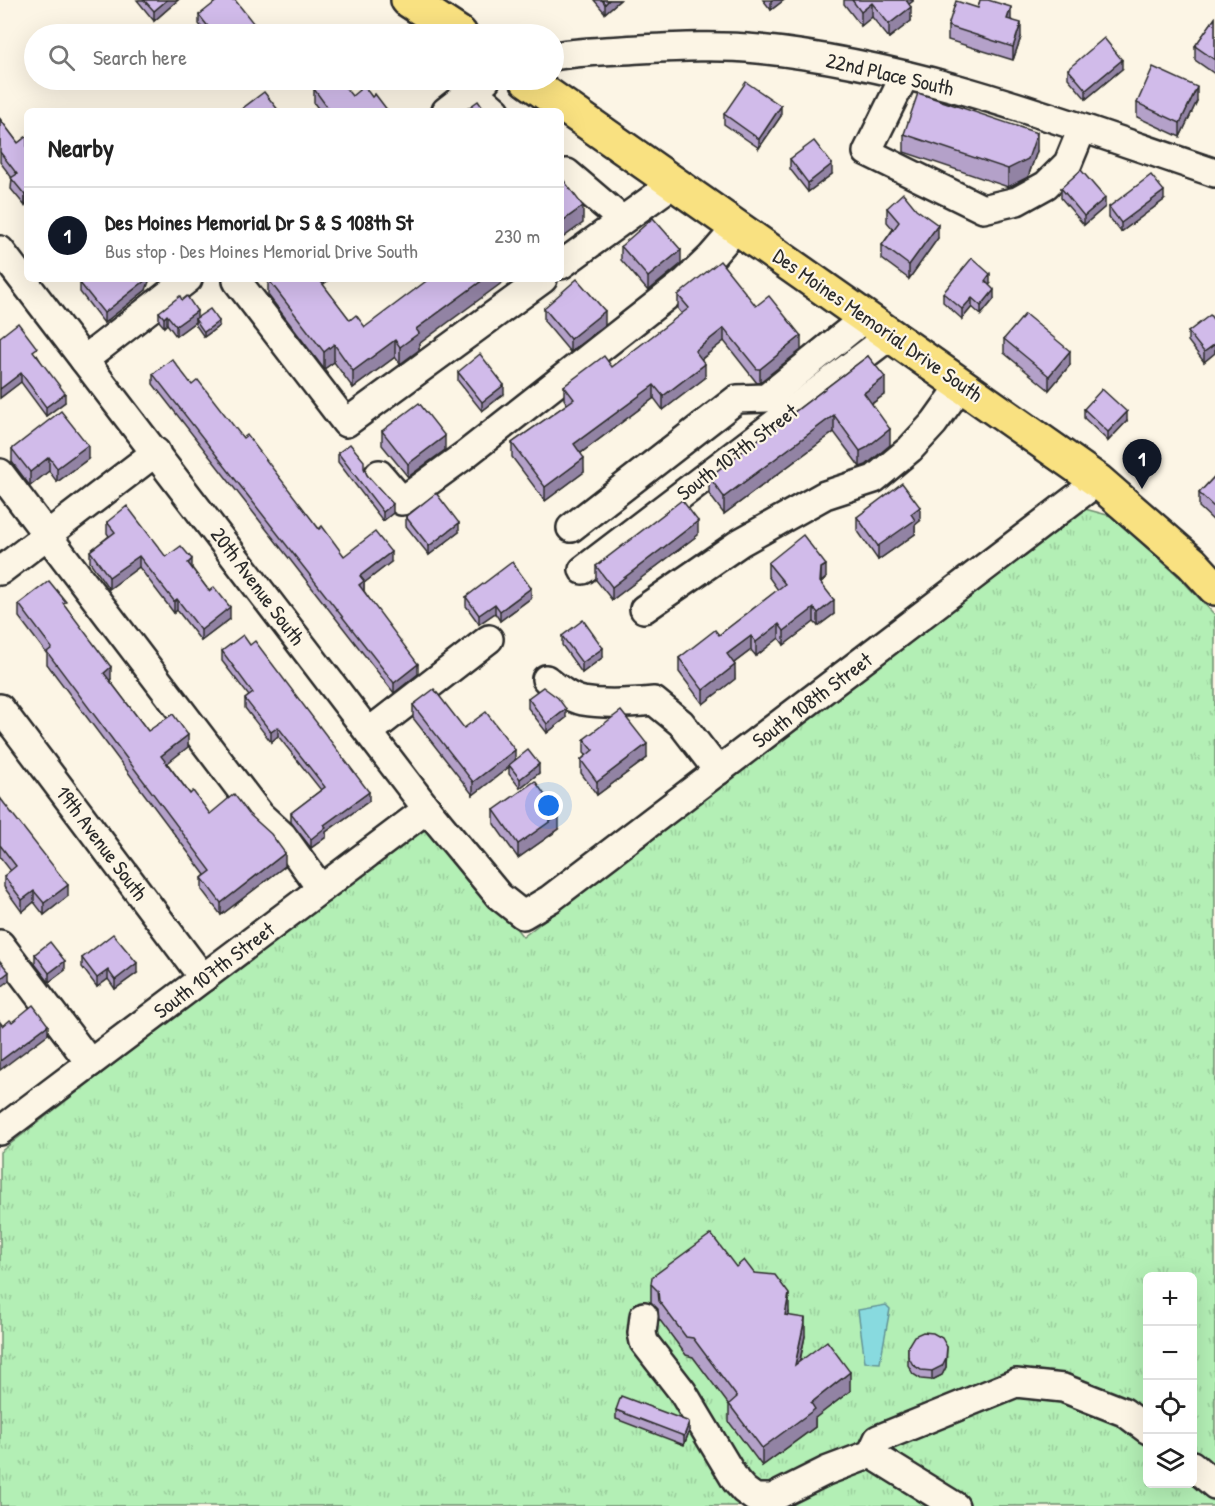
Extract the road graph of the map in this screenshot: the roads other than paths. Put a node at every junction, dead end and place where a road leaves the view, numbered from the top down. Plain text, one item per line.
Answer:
1 (408, 0) edge
2 (445, 24) edge
3 (564, 54) edge
4 (905, 75) junction
5 (473, 90) edge
6 (482, 90) edge
7 (541, 90) edge
8 (450, 108) edge
9 (494, 108) edge
10 (1082, 129) junction
11 (567, 173) dead end
12 (1215, 173) edge
13 (674, 183) junction
14 (621, 219) junction
15 (737, 227) junction
16 (0, 250) edge
17 (564, 263) edge
18 (24, 281) edge
19 (24, 282) edge
20 (184, 282) edge
21 (239, 282) edge
22 (539, 282) edge
23 (879, 326) junction
24 (84, 360) junction
25 (962, 384) junction
26 (156, 452) junction
27 (0, 473) edge
28 (379, 474) dead end
29 (1098, 481) junction
30 (572, 528) dead end
31 (48, 535) junction
32 (583, 570) dead end
33 (0, 572) edge
34 (1215, 588) edge
35 (644, 609) dead end
36 (489, 639) dead end
37 (546, 679) dead end
38 (0, 708) edge
39 (369, 732) junction
40 (718, 771) junction
41 (427, 809) junction
42 (321, 889) junction
43 (523, 915) joint
44 (0, 944) edge
45 (203, 978) junction
46 (90, 1063) junction
47 (0, 1131) edge
48 (644, 1316) dead end
49 (1143, 1426) edge
50 (871, 1454) junction
51 (1197, 1470) edge
52 (1215, 1485) edge
53 (955, 1506) edge

1 - 2 main road
3 - 4 street, 22nd Place South
4 - 10 street, 22nd Place South
4 - 10 street
5 - 8 street
6 - 9 street
7 - 13 main road, Des Moines Memorial Drive South
10 - 12 street, 22nd Place South
11 - 14 street
13 - 14 street
13 - 15 main road, Des Moines Memorial Drive South
14 - 17 street
15 - 23 main road, Des Moines Memorial Drive South
15 - 28 street
16 - 18 street, 20th Avenue South
19 - 24 street, 20th Avenue South
20 - 24 street
21 - 22 street
23 - 25 main road, Des Moines Memorial Drive South
23 - 30 street
23 - 32 street, South 107th Street
24 - 26 street, 20th Avenue South
25 - 29 main road, Des Moines Memorial Drive South
25 - 35 street
26 - 31 street
26 - 39 street, 20th Avenue South
27 - 31 street
29 - 34 main road, Des Moines Memorial Drive South
29 - 40 street, South 108th Street
31 - 33 street
31 - 42 street
36 - 39 street
37 - 40 street
38 - 45 street, 19th Avenue South
39 - 41 street, 20th Avenue South
40 - 43 street, South 108th Street
41 - 42 street, South 107th Street
41 - 43 street, 20th Avenue South
42 - 45 street, South 107th Street
44 - 46 street
45 - 46 street, South 107th Street
46 - 47 street, South 107th Street
48 - 50 street
49 - 50 street
50 - 53 street
51 - 52 street

